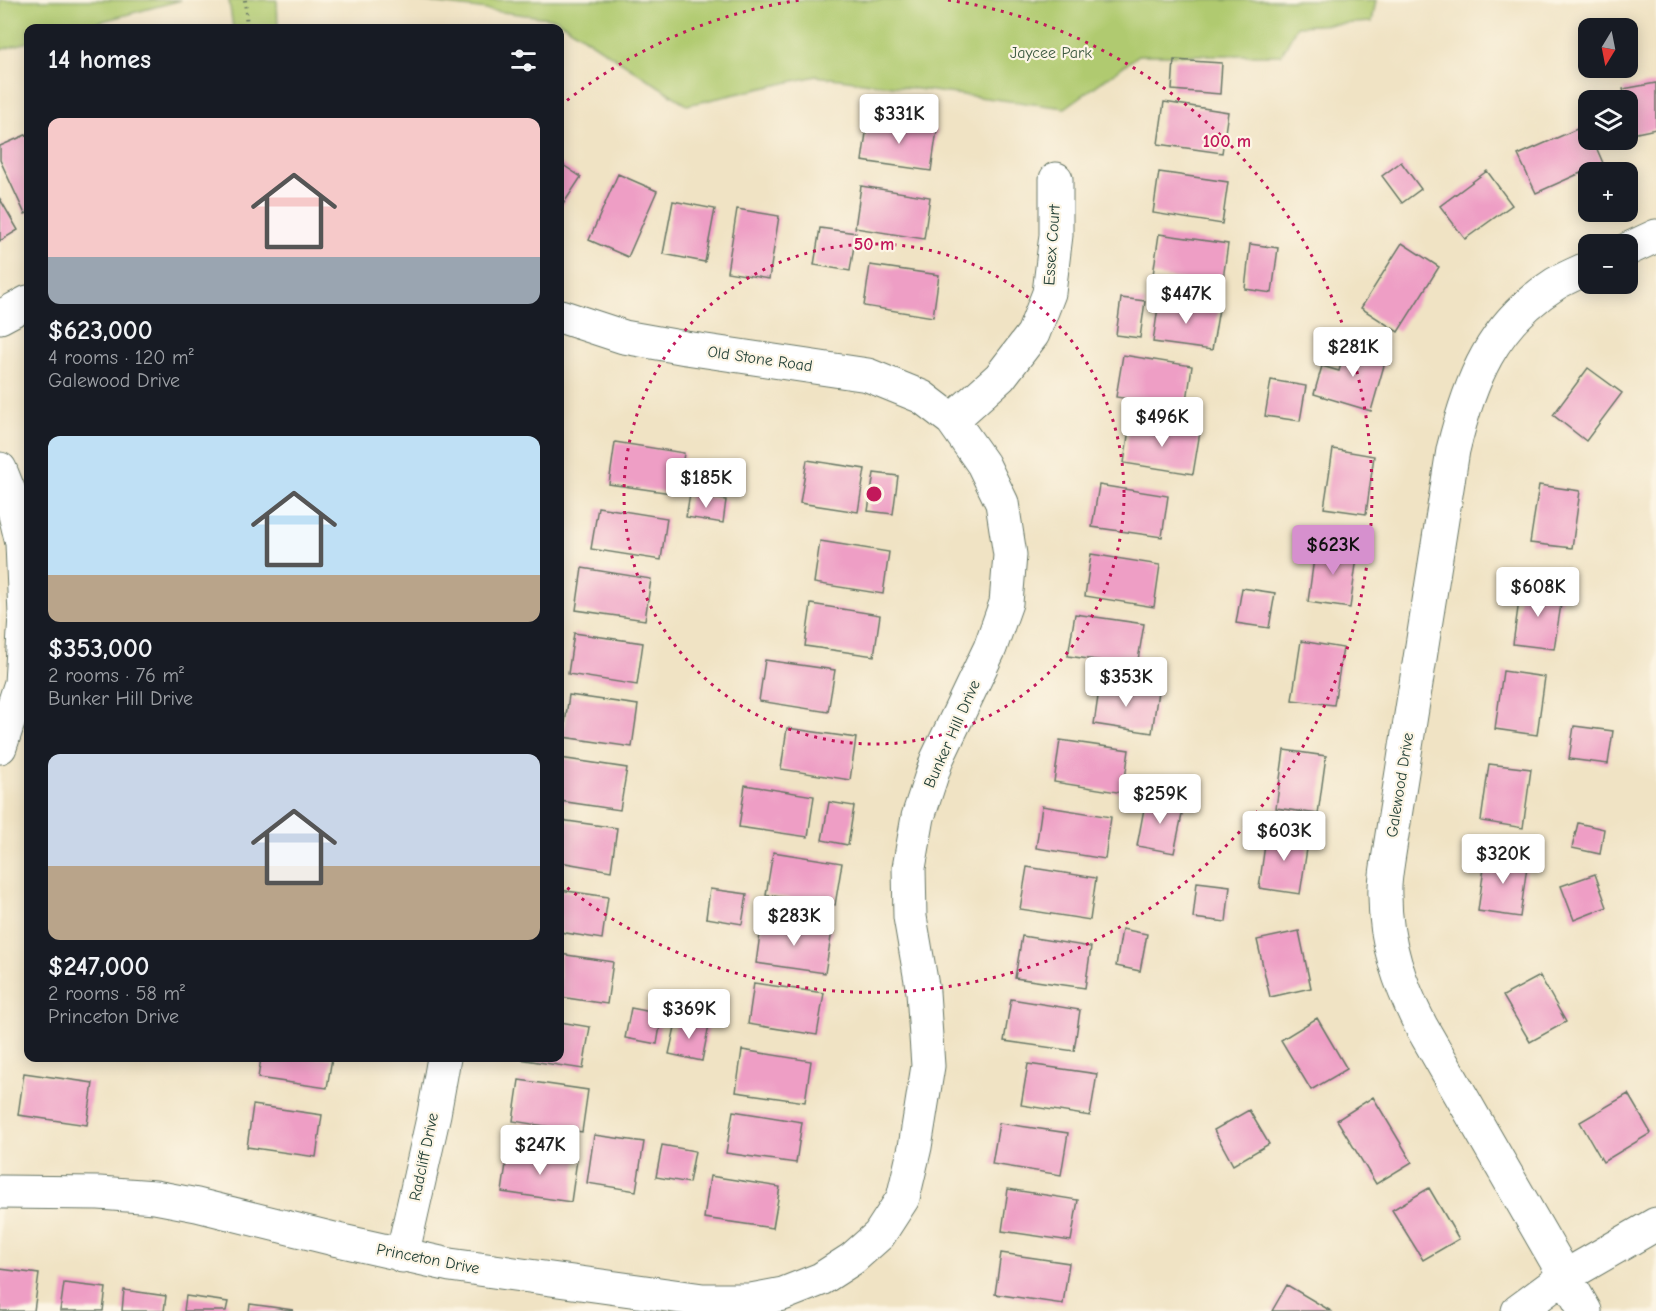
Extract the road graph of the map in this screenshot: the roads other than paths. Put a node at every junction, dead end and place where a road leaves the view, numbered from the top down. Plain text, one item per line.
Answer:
1 (1056, 179) dead end
2 (1656, 236) edge
3 (1638, 244) edge
4 (1578, 273) edge
5 (24, 304) edge
6 (0, 317) edge
7 (564, 319) edge
8 (952, 420) junction
9 (0, 469) edge
10 (24, 591) edge
11 (24, 632) edge
12 (0, 747) edge
13 (443, 1062) edge
14 (0, 1192) edge
15 (1656, 1224) edge
16 (402, 1256) junction
17 (852, 1259) joint
18 (1564, 1277) junction
19 (1518, 1311) edge
20 (1585, 1311) edge

1 - 8 street, Essex Court
2 - 3 street
4 - 18 street, Galewood Drive
5 - 6 street
7 - 8 street, Old Stone Road
8 - 17 street, Bunker Hill Drive
9 - 10 street
11 - 12 street
13 - 16 street, Radcliff Drive
14 - 16 street, Princeton Drive
15 - 18 street
16 - 17 street, Princeton Drive
18 - 19 street
18 - 20 street, Galewood Drive

